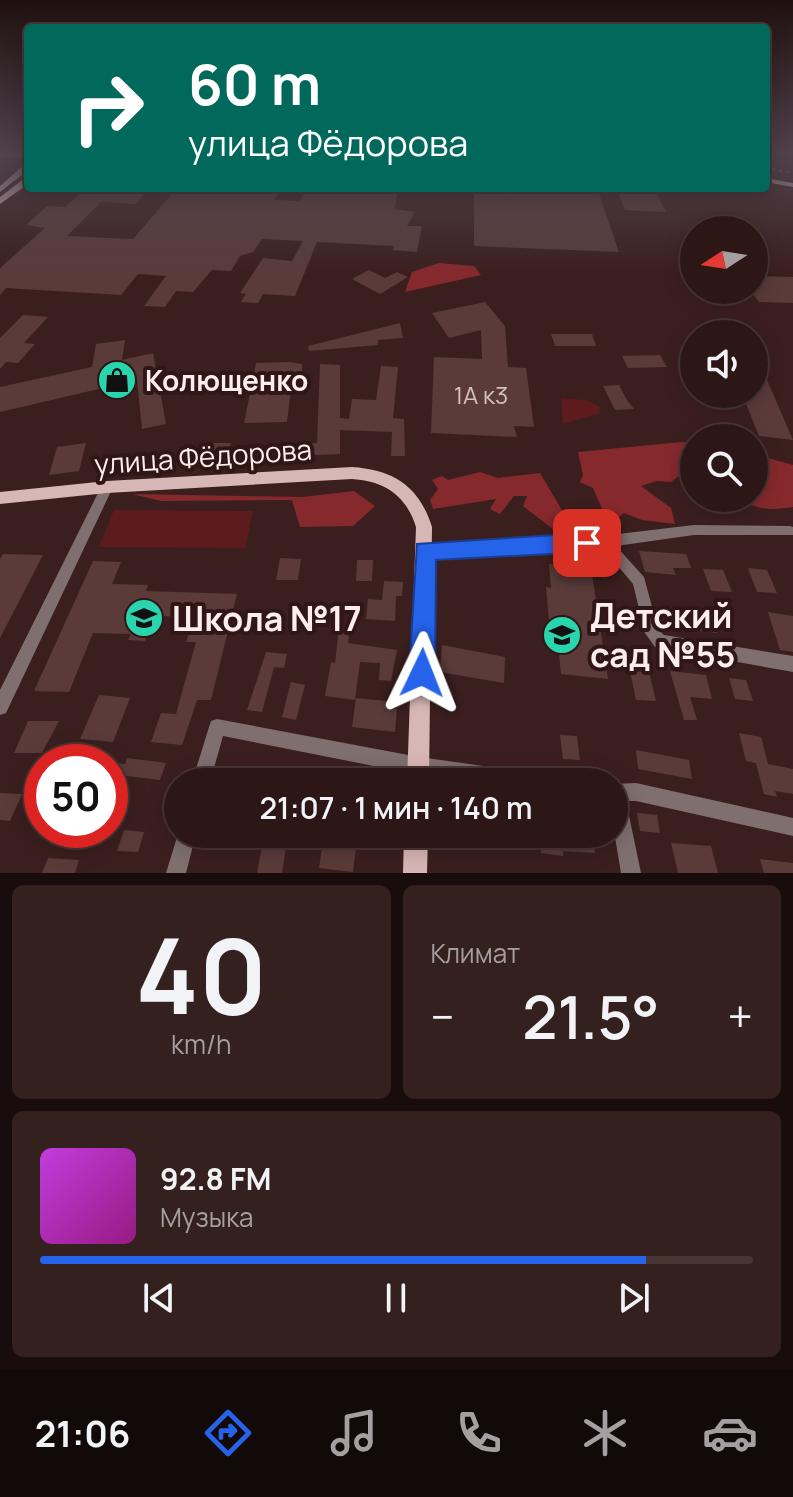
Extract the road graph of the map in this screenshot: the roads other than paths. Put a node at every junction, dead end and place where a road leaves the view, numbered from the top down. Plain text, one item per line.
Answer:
1 (107, 487) junction
2 (0, 498) edge
3 (790, 531) dead end
4 (604, 541) junction
5 (425, 551) junction
6 (793, 664) edge
7 (0, 707) edge
8 (205, 768) edge
9 (392, 768) edge
10 (418, 768) edge
11 (628, 792) edge
12 (793, 827) edge
13 (183, 848) edge
14 (416, 848) edge
15 (626, 848) edge
16 (176, 873) edge
17 (415, 873) edge
18 (631, 873) edge

1 - 2 main road, улица Фёдорова
1 - 5 main road, улица Фёдорова
1 - 7 street
3 - 4 street
4 - 5 street
4 - 6 street
5 - 10 main road
8 - 9 street
11 - 12 street
13 - 16 street
14 - 17 main road
15 - 18 street

